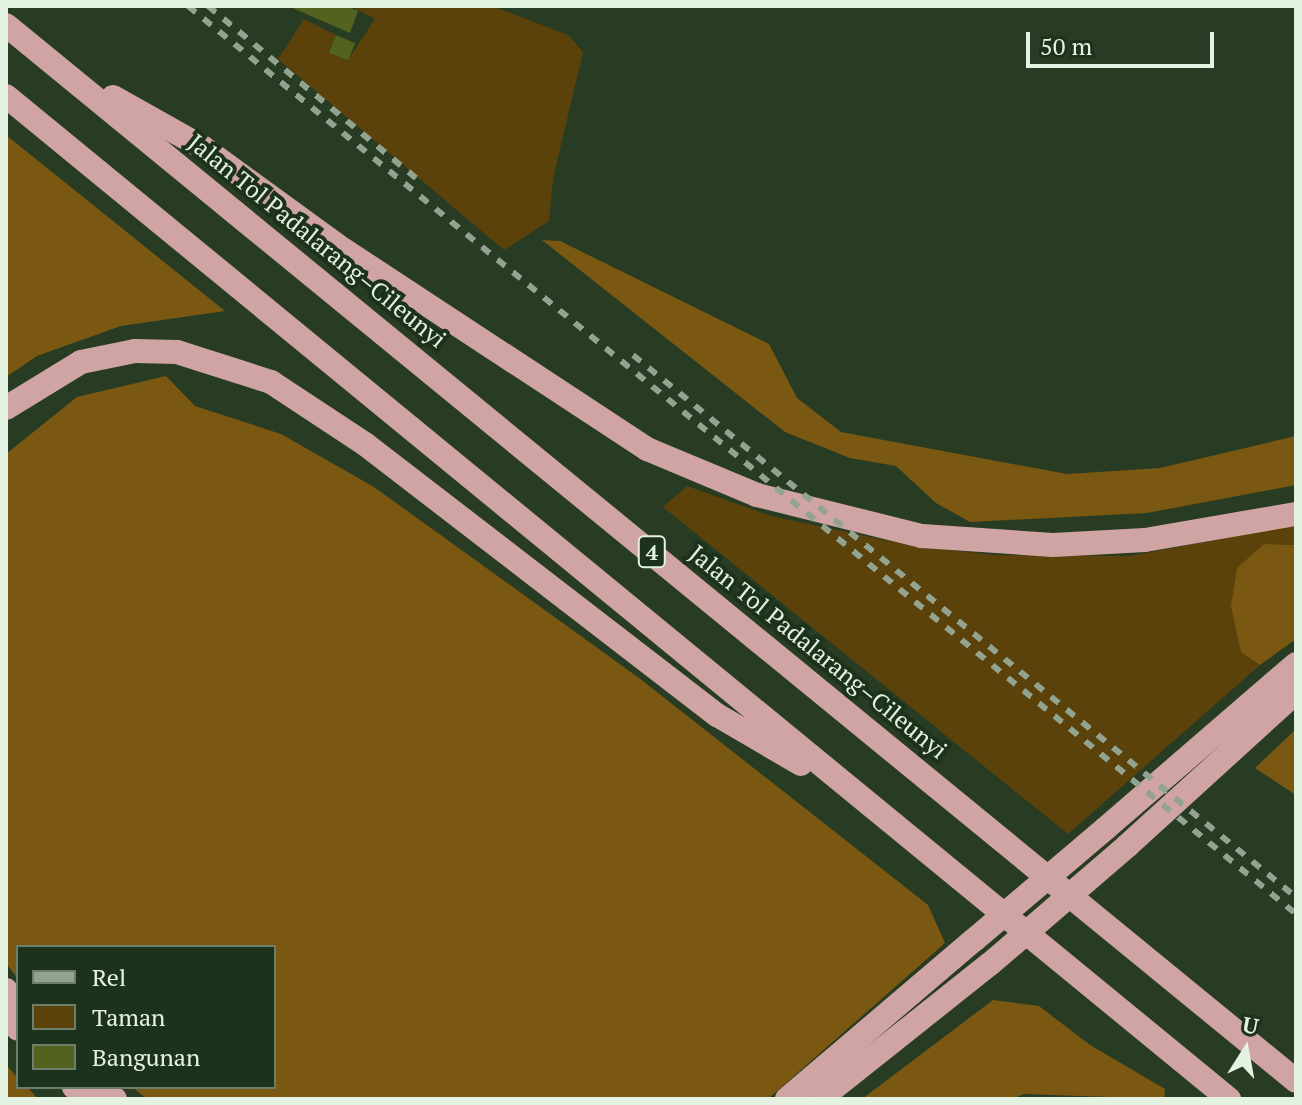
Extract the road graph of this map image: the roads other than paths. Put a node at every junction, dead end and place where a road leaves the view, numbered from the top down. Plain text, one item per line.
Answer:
1 (6, 25) edge
2 (52, 62) junction
3 (6, 96) edge
4 (6, 408) edge
5 (1296, 514) edge
6 (1296, 664) edge
7 (1296, 692) edge
8 (865, 801) junction
9 (1296, 1081) edge
10 (787, 1099) edge
11 (820, 1099) edge
12 (1229, 1099) edge

1 - 2 highway, Jalan Tol Padalarang–Cileunyi / 4
2 - 5 highway
2 - 9 highway, Jalan Tol Padalarang–Cileunyi / 4
3 - 8 highway, 4
4 - 8 highway
6 - 10 highway, bridge
7 - 11 highway, bridge
8 - 12 highway, 4

